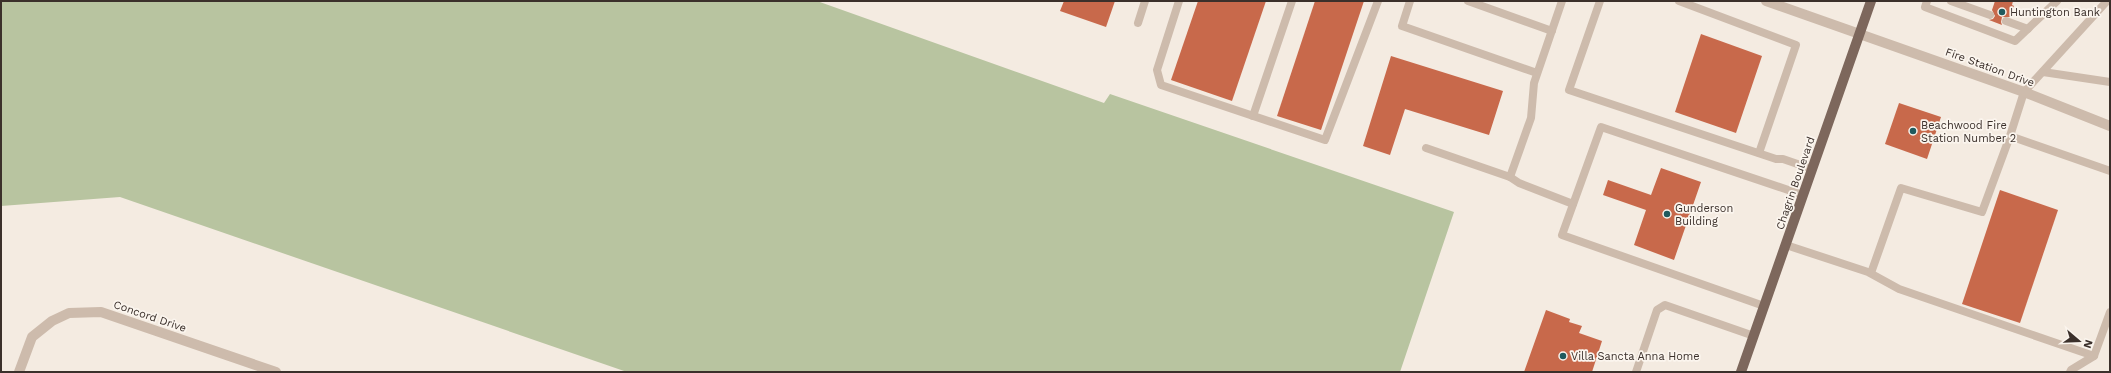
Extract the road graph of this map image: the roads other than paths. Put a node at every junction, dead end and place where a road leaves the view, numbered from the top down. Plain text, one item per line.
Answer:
1 (1145, 1) edge
2 (1179, 1) edge
3 (1292, 1) edge
4 (1378, 1) edge
5 (1410, 1) edge
6 (1468, 1) edge
7 (1562, 1) edge
8 (1600, 1) edge
9 (1679, 1) edge
10 (1766, 1) edge
11 (1871, 1) edge
12 (1927, 1) edge
13 (1951, 1) edge
14 (2057, 1) edge
15 (2107, 1) edge
16 (1689, 3) edge
17 (2110, 3) edge
18 (1990, 15) dead end
19 (2006, 21) dead end
20 (1138, 23) dead end
21 (2028, 29) junction
22 (1552, 31) junction
23 (1860, 33) junction
24 (2042, 72) junction
25 (1537, 73) junction
26 (2110, 82) edge
27 (2024, 92) junction
28 (1253, 116) junction
29 (2110, 126) edge
30 (2010, 136) junction
31 (1426, 148) dead end
32 (1759, 153) junction
33 (1812, 169) junction
34 (2110, 171) edge
35 (1510, 177) junction
36 (1803, 195) junction
37 (1573, 204) junction
38 (1786, 245) junction
39 (1871, 273) junction
40 (1764, 306) junction
41 (2110, 312) edge
42 (1754, 336) junction
43 (2094, 356) junction
44 (19, 372) edge
45 (276, 372) edge
46 (1636, 372) edge
47 (1741, 372) edge
48 (2070, 372) edge

1 - 20 lane
2 - 28 lane
3 - 28 lane
4 - 28 lane
5 - 25 lane
6 - 22 lane
7 - 22 lane
8 - 32 lane
9 - 16 lane
10 - 23 street, Fire Station Drive
11 - 23 main road, Chagrin Boulevard
12 - 21 lane
13 - 18 lane
14 - 21 lane
15 - 17 lane
15 - 24 lane
16 - 32 lane
19 - 21 lane
22 - 25 lane
23 - 27 street, Fire Station Drive
23 - 33 main road, Chagrin Boulevard
24 - 26 lane
24 - 27 lane
25 - 35 lane
27 - 29 street, Fire Station Drive
27 - 30 lane
30 - 34 lane
30 - 39 lane
31 - 35 lane
32 - 33 lane
33 - 36 main road, Chagrin Boulevard
35 - 37 lane
36 - 37 lane
36 - 38 main road, Chagrin Boulevard
37 - 40 lane
38 - 39 lane
38 - 40 main road, Chagrin Boulevard
39 - 43 lane
40 - 42 main road, Chagrin Boulevard
41 - 43 lane
42 - 46 lane
42 - 47 main road, Chagrin Boulevard
43 - 48 lane
44 - 45 street, Concord Drive

